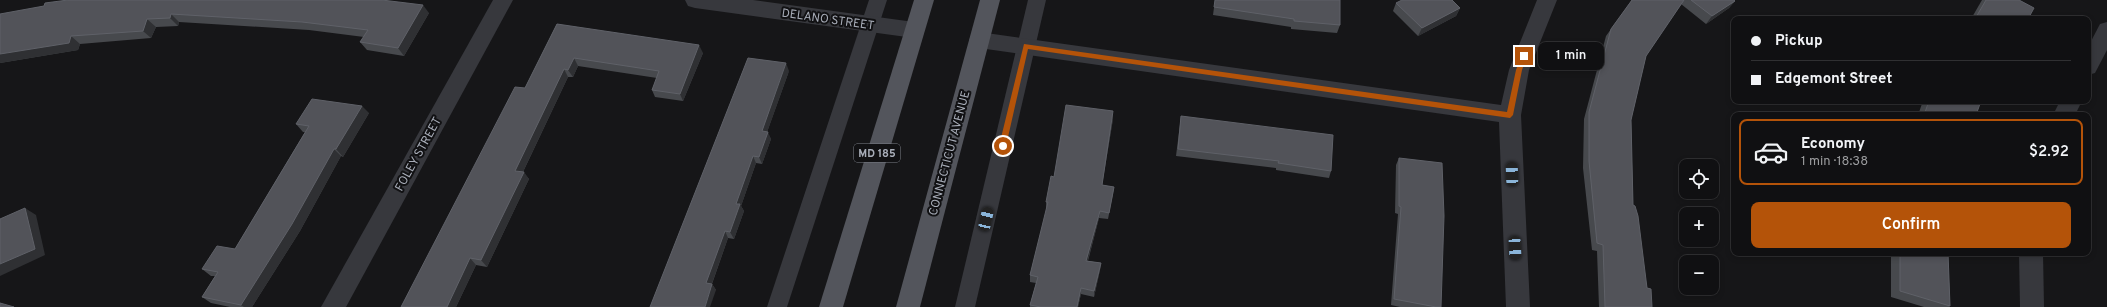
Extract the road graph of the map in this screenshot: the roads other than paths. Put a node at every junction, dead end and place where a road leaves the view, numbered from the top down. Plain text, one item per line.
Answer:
1 (503, 0) edge
2 (695, 0) edge
3 (878, 0) edge
4 (924, 0) edge
5 (990, 0) edge
6 (1037, 0) edge
7 (1547, 0) edge
8 (870, 24) junction
9 (914, 30) junction
10 (2107, 30) edge
11 (979, 40) junction
12 (1026, 46) junction
13 (2091, 61) edge
14 (1510, 115) junction
15 (2031, 256) edge
16 (333, 307) edge
17 (777, 307) edge
18 (831, 307) edge
19 (908, 307) edge
20 (965, 307) edge
21 (1518, 307) edge
22 (2032, 307) edge

1 - 16 street, FOLEY STREET
2 - 8 street, DELANO STREET
3 - 8 lane
4 - 9 main road, MD 185
5 - 11 main road, CONNECTICUT AVENUE
6 - 12 lane
7 - 14 street
8 - 9 street, DELANO STREET
8 - 17 lane
9 - 18 main road, MD 185
10 - 13 street
11 - 12 street
11 - 19 main road, CONNECTICUT AVENUE
12 - 14 street
12 - 20 lane
14 - 21 street
15 - 22 street

